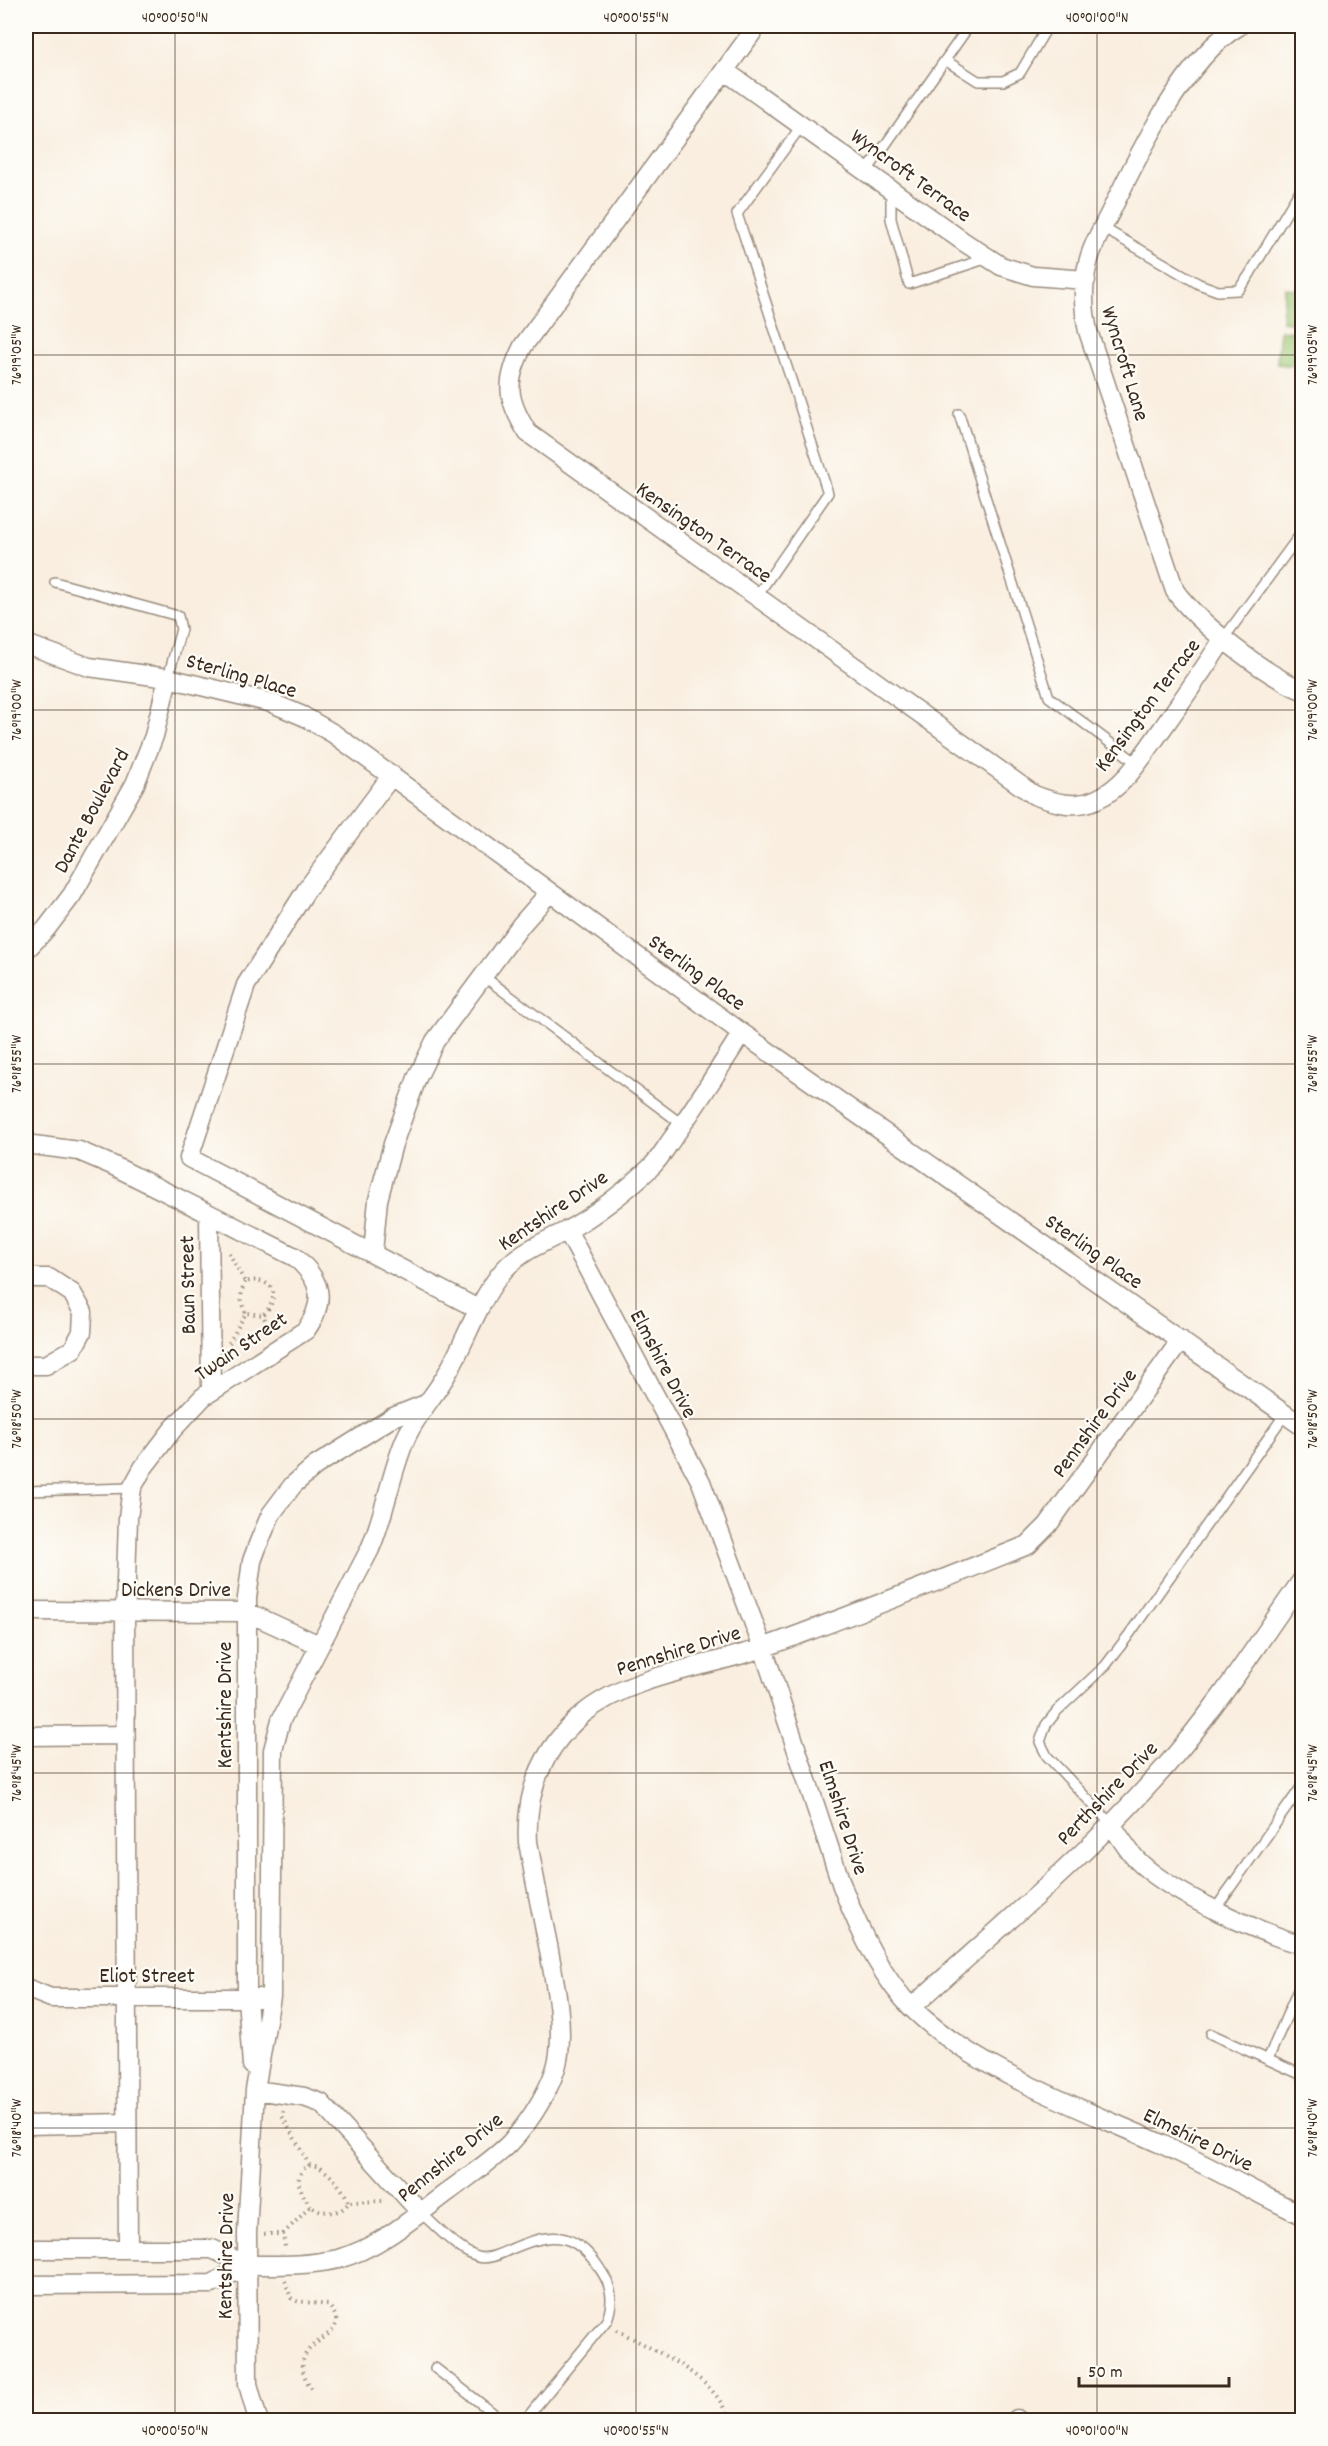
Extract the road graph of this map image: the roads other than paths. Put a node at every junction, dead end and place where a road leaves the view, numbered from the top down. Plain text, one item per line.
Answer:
1 (757, 26) edge
2 (969, 26) edge
3 (1048, 26) edge
4 (1239, 26) edge
5 (945, 60) junction
6 (725, 70) junction
7 (802, 125) junction
8 (867, 171) junction
9 (1302, 187) edge
10 (891, 188) junction
11 (1102, 228) junction
12 (989, 258) junction
13 (1086, 280) junction
14 (959, 414) dead end
15 (1302, 532) edge
16 (55, 582) dead end
17 (756, 597) junction
18 (1224, 638) junction
19 (26, 645) edge
20 (168, 678) junction
21 (1302, 690) edge
22 (1137, 763) junction
23 (392, 775) junction
24 (550, 892) junction
25 (26, 950) edge
26 (483, 976) junction
27 (742, 1033) junction
28 (683, 1125) junction
29 (26, 1144) edge
30 (209, 1214) junction
31 (567, 1230) junction
32 (373, 1252) junction
33 (26, 1278) edge
34 (478, 1309) junction
35 (1181, 1340) junction
36 (26, 1365) edge
37 (212, 1392) junction
38 (423, 1405) junction
39 (1285, 1414) junction
40 (1302, 1426) edge
41 (132, 1488) junction
42 (26, 1491) edge
43 (1302, 1580) edge
44 (26, 1611) edge
45 (125, 1612) junction
46 (247, 1612) junction
47 (319, 1645) junction
48 (763, 1648) junction
49 (125, 1735) junction
50 (26, 1736) edge
51 (1302, 1786) edge
52 (1112, 1826) junction
53 (1216, 1908) junction
54 (1302, 1945) edge
55 (1302, 1981) edge
56 (26, 1988) edge
57 (271, 1997) junction
58 (126, 1998) junction
59 (247, 1998) junction
60 (912, 2007) junction
61 (1211, 2034) dead end
62 (1268, 2059) junction
63 (1302, 2075) edge
64 (255, 2090) junction
65 (126, 2123) junction
66 (26, 2125) edge
67 (420, 2212) junction
68 (1302, 2214) edge
69 (26, 2249) edge
70 (128, 2249) junction
71 (247, 2265) junction
72 (26, 2284) edge
73 (435, 2368) dead end
74 (258, 2421) edge
75 (502, 2421) edge
76 (525, 2421) edge

1 - 6 street, Kensington Terrace
2 - 5 lane
3 - 5 lane
4 - 11 street, Wyncroft Lane
5 - 8 lane
6 - 7 street, Wyncroft Terrace
6 - 17 street, Kensington Terrace
7 - 8 street, Wyncroft Terrace
7 - 17 lane
8 - 10 street, Wyncroft Terrace
9 - 11 lane
10 - 12 street, Wyncroft Terrace
10 - 12 lane
11 - 13 street, Wyncroft Lane
12 - 13 street, Wyncroft Terrace
13 - 18 street, Wyncroft Lane
14 - 22 lane
15 - 18 lane
16 - 20 lane
17 - 22 street, Kensington Terrace
18 - 21 street, Wyncroft Lane
18 - 22 street, Kensington Terrace
19 - 20 street, Sterling Place
20 - 23 street, Sterling Place
20 - 25 street, Dante Boulevard
23 - 24 street, Sterling Place
23 - 32 street
24 - 26 street
24 - 27 street, Sterling Place
26 - 28 lane
26 - 32 street
27 - 28 street, Kentshire Drive
27 - 35 street, Sterling Place
28 - 31 street, Kentshire Drive
29 - 30 street, Twain Street
30 - 37 street, Baun Street
30 - 37 street, Twain Street
31 - 34 street, Kentshire Drive
31 - 48 street, Elmshire Drive
32 - 34 street
33 - 36 street
34 - 38 street, Kentshire Drive
35 - 39 street, Sterling Place
35 - 48 street, Pennshire Drive
37 - 41 street, Twain Street
38 - 46 street, Kentshire Drive
38 - 47 street, Kentshire Drive
39 - 40 street, Sterling Place
39 - 52 lane
41 - 42 lane
41 - 45 street, Twain Street
43 - 52 street, Perthshire Drive
44 - 45 street, Dickens Drive
45 - 46 street, Dickens Drive
45 - 49 street, Twain Street
46 - 47 street, Dickens Drive
46 - 59 street, Kentshire Drive
47 - 57 street, Kentshire Drive
48 - 60 street, Elmshire Drive
48 - 67 street, Pennshire Drive
49 - 50 street
49 - 58 street, Twain Street
51 - 53 lane
52 - 53 street
52 - 60 street, Perthshire Drive
53 - 54 street
55 - 62 lane
56 - 58 street, Eliot Street
57 - 59 street, Eliot Street
57 - 64 street, Kentshire Drive
58 - 59 street, Eliot Street
58 - 65 street, Twain Street
59 - 64 street, Kentshire Drive
60 - 68 street, Elmshire Drive
61 - 62 lane
62 - 63 lane
64 - 67 street
64 - 71 street, Kentshire Drive
65 - 66 street
65 - 70 street, Twain Street
67 - 71 street, Pennshire Drive
67 - 76 lane
69 - 70 street, Pennshire Drive
70 - 71 street, Pennshire Drive
71 - 72 street
71 - 74 street, Kentshire Drive
73 - 75 lane

